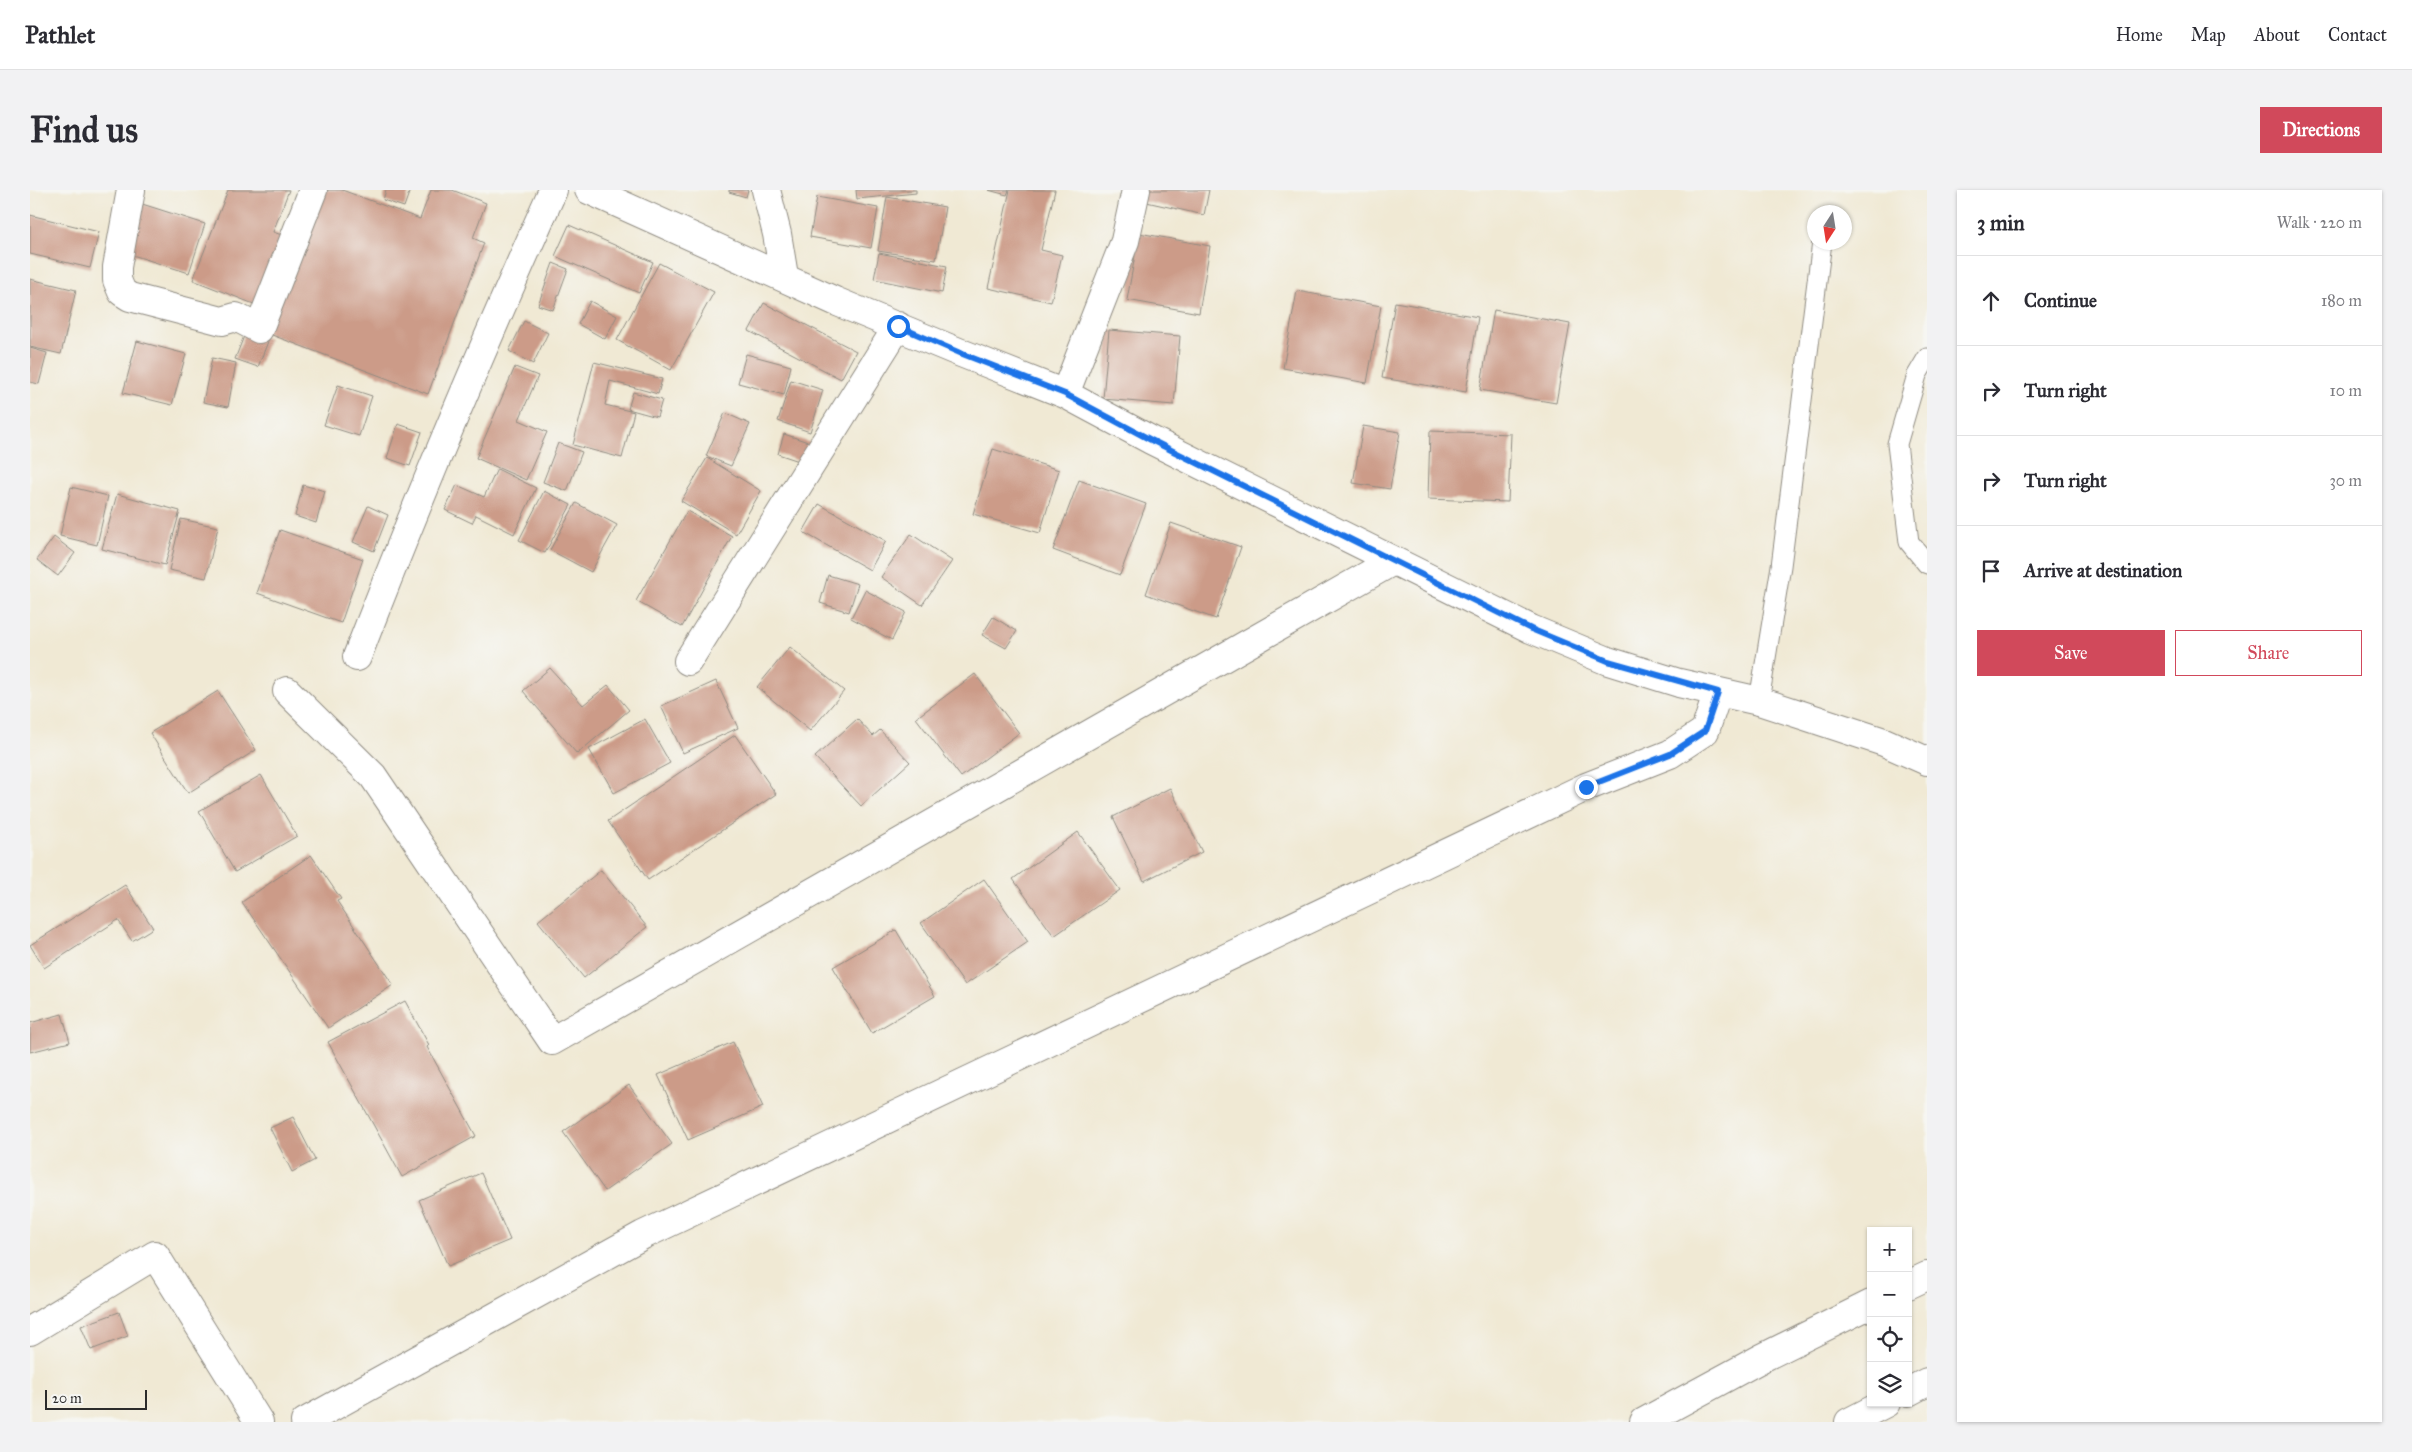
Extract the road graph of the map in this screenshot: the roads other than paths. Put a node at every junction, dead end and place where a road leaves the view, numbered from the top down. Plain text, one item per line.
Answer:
1 (131, 190) edge
2 (313, 190) edge
3 (553, 190) edge
4 (589, 190) edge
5 (766, 190) edge
6 (1136, 190) edge
7 (1821, 250) edge
8 (784, 276) junction
9 (898, 326) junction
10 (1927, 358) edge
11 (1065, 394) junction
12 (1393, 561) junction
13 (1927, 564) edge
14 (357, 657) dead end
15 (688, 661) dead end
16 (287, 691) dead end
17 (1718, 692) junction
18 (1759, 702) junction
19 (1927, 761) edge
20 (1927, 1276) edge
21 (1912, 1283) edge
22 (1867, 1306) edge
23 (30, 1331) edge
24 (1927, 1382) edge
25 (1912, 1390) edge
26 (1878, 1407) edge
27 (259, 1422) edge
28 (305, 1422) edge
29 (1644, 1422) edge
30 (1849, 1422) edge

1 - 2 main road
3 - 14 main road
4 - 8 main road
5 - 8 main road
6 - 11 main road
7 - 18 lane
8 - 9 main road
9 - 11 main road
9 - 15 main road
10 - 13 lane
11 - 12 main road
12 - 16 main road
12 - 17 main road
17 - 18 main road
17 - 28 main road
18 - 19 main road
20 - 21 main road
22 - 29 main road
23 - 27 main road
24 - 25 main road
26 - 30 main road

